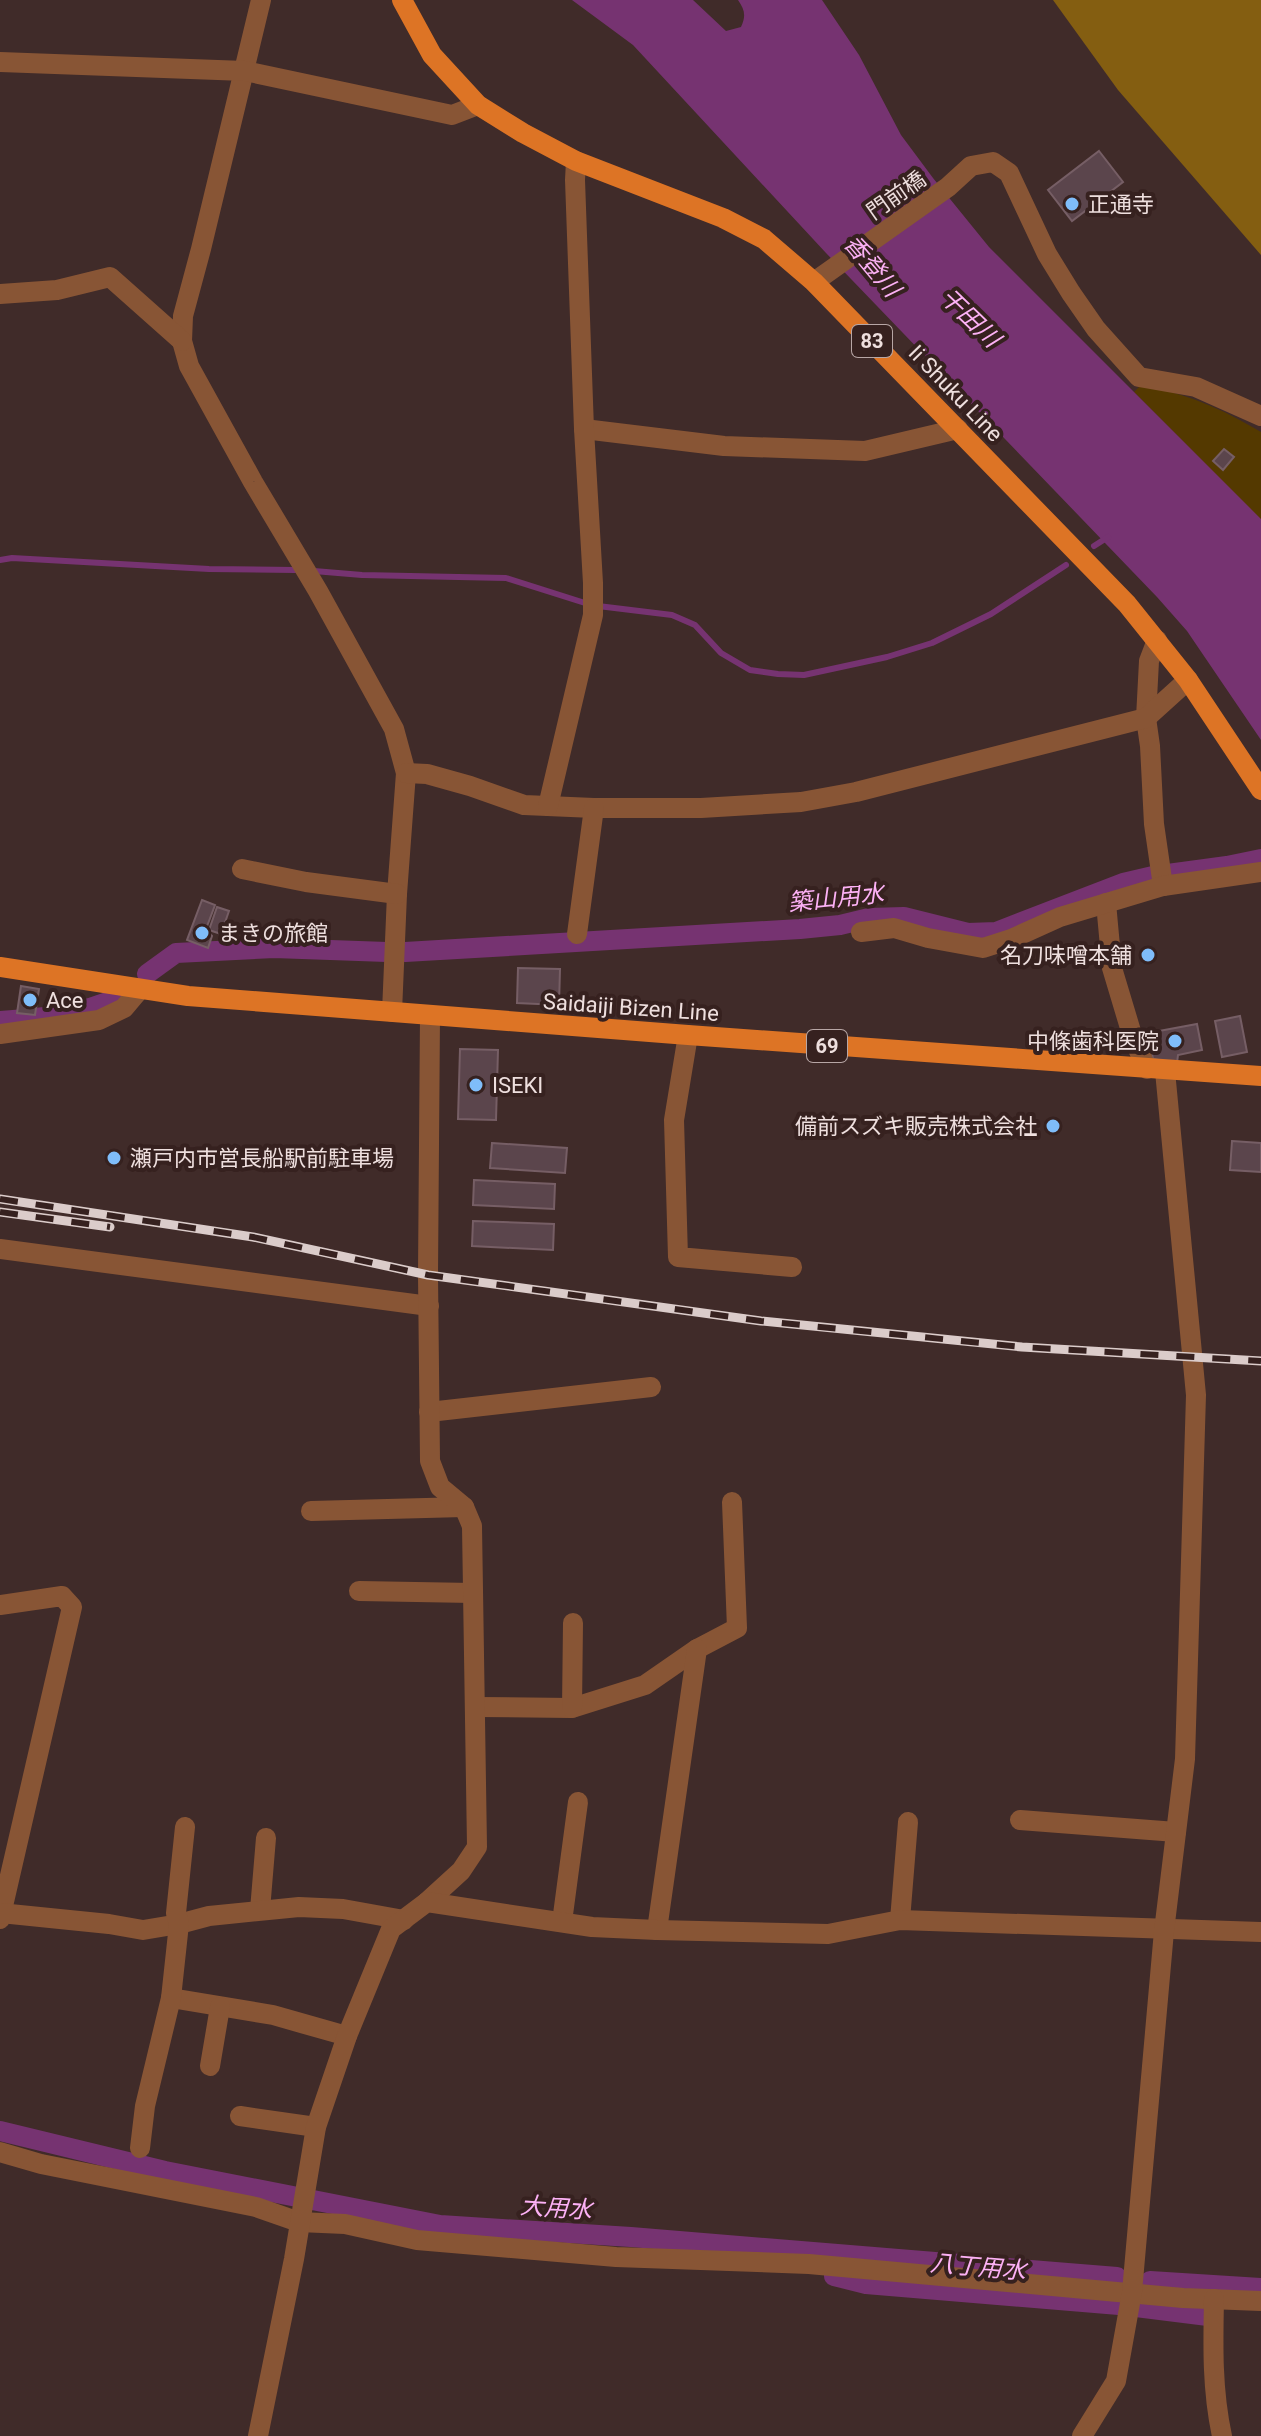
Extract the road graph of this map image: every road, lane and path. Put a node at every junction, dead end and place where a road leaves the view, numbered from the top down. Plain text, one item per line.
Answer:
1 (261, 0) edge
2 (402, 0) edge
3 (0, 62) edge
4 (245, 71) junction
5 (478, 105) junction
6 (576, 161) junction
7 (814, 282) junction
8 (0, 294) edge
9 (182, 341) junction
10 (1261, 416) edge
11 (584, 429) junction
12 (958, 429) junction
13 (1157, 640) junction
14 (1188, 680) junction
15 (1146, 718) junction
16 (406, 773) junction
17 (1261, 790) edge
18 (548, 806) junction
19 (594, 808) junction
20 (242, 869) dead end
21 (1261, 872) edge
22 (1162, 878) junction
23 (397, 894) junction
24 (1106, 903) junction
25 (861, 932) dead end
26 (577, 934) dead end
27 (0, 967) edge
28 (140, 989) junction
29 (392, 1012) junction
30 (430, 1016) junction
31 (0, 1034) edge
32 (688, 1035) junction
33 (1156, 1070) junction
34 (1261, 1076) edge
35 (0, 1249) edge
36 (792, 1267) dead end
37 (429, 1306) junction
38 (651, 1387) dead end
39 (429, 1412) junction
40 (732, 1502) dead end
41 (464, 1507) junction
42 (311, 1511) dead end
43 (359, 1591) dead end
44 (473, 1593) junction
45 (0, 1605) edge
46 (573, 1623) dead end
47 (697, 1649) junction
48 (476, 1707) junction
49 (572, 1708) junction
50 (578, 1802) dead end
51 (1020, 1820) dead end
52 (908, 1822) dead end
53 (185, 1827) dead end
54 (1176, 1832) junction
55 (266, 1838) dead end
56 (427, 1902) junction
57 (260, 1910) junction
58 (0, 1915) edge
59 (404, 1920) junction
60 (900, 1920) junction
61 (562, 1922) junction
62 (179, 1924) junction
63 (657, 1930) junction
64 (1164, 1931) junction
65 (1261, 1932) edge
66 (171, 1998) junction
67 (220, 2007) junction
68 (347, 2036) junction
69 (210, 2066) dead end
70 (240, 2116) dead end
71 (316, 2127) junction
72 (140, 2148) dead end
73 (0, 2152) edge
74 (299, 2218) junction
75 (1132, 2292) junction
76 (1214, 2299) junction
77 (1261, 2301) edge
78 (258, 2436) edge
79 (1082, 2436) edge
80 (1222, 2436) edge

1 - 4 street
2 - 5 main road, Ii Shuku Line / 83
3 - 4 street
4 - 5 street
4 - 9 street
5 - 6 main road, Ii Shuku Line / 83
6 - 7 main road, Ii Shuku Line / 83
6 - 11 street
7 - 10 street, 門前橋
7 - 12 main road, Ii Shuku Line / 83
8 - 9 street
9 - 16 street
11 - 12 street
11 - 18 street
12 - 13 main road, Ii Shuku Line / 83
13 - 14 main road, Ii Shuku Line / 83
13 - 15 street
14 - 15 street
14 - 17 main road, Ii Shuku Line / 83
15 - 19 street
15 - 22 street
16 - 18 street
16 - 23 street
18 - 19 street
19 - 26 street
20 - 23 street
21 - 22 street
22 - 24 street
23 - 29 street
24 - 25 street
24 - 33 street
27 - 28 main road, Saidaiji Bizen Line / 69
28 - 29 main road, Saidaiji Bizen Line / 69
28 - 31 street
29 - 30 main road, Saidaiji Bizen Line / 69
30 - 32 main road, Saidaiji Bizen Line / 69
30 - 37 street
32 - 33 main road, Saidaiji Bizen Line / 69
32 - 36 street
33 - 34 main road, Saidaiji Bizen Line / 69
33 - 54 street
35 - 37 street
37 - 39 street
38 - 39 street
39 - 41 street
40 - 47 street
41 - 42 street
41 - 44 street
43 - 44 street
44 - 48 street
45 - 58 street
46 - 49 street
47 - 49 street
47 - 63 street
48 - 49 street
48 - 56 street
50 - 61 street
51 - 54 street
52 - 60 street
53 - 62 street
54 - 64 street
55 - 57 street
56 - 59 street
56 - 61 street
57 - 59 street
57 - 62 street
58 - 62 street
59 - 68 street
60 - 63 street
60 - 64 street
61 - 63 street
62 - 66 street
64 - 65 street
64 - 75 street
66 - 67 street
66 - 72 street
67 - 68 street
67 - 69 street
68 - 71 street
70 - 71 street
71 - 74 street
73 - 74 street
74 - 75 street
74 - 78 street
75 - 76 street
75 - 79 street
76 - 77 street
76 - 80 street

